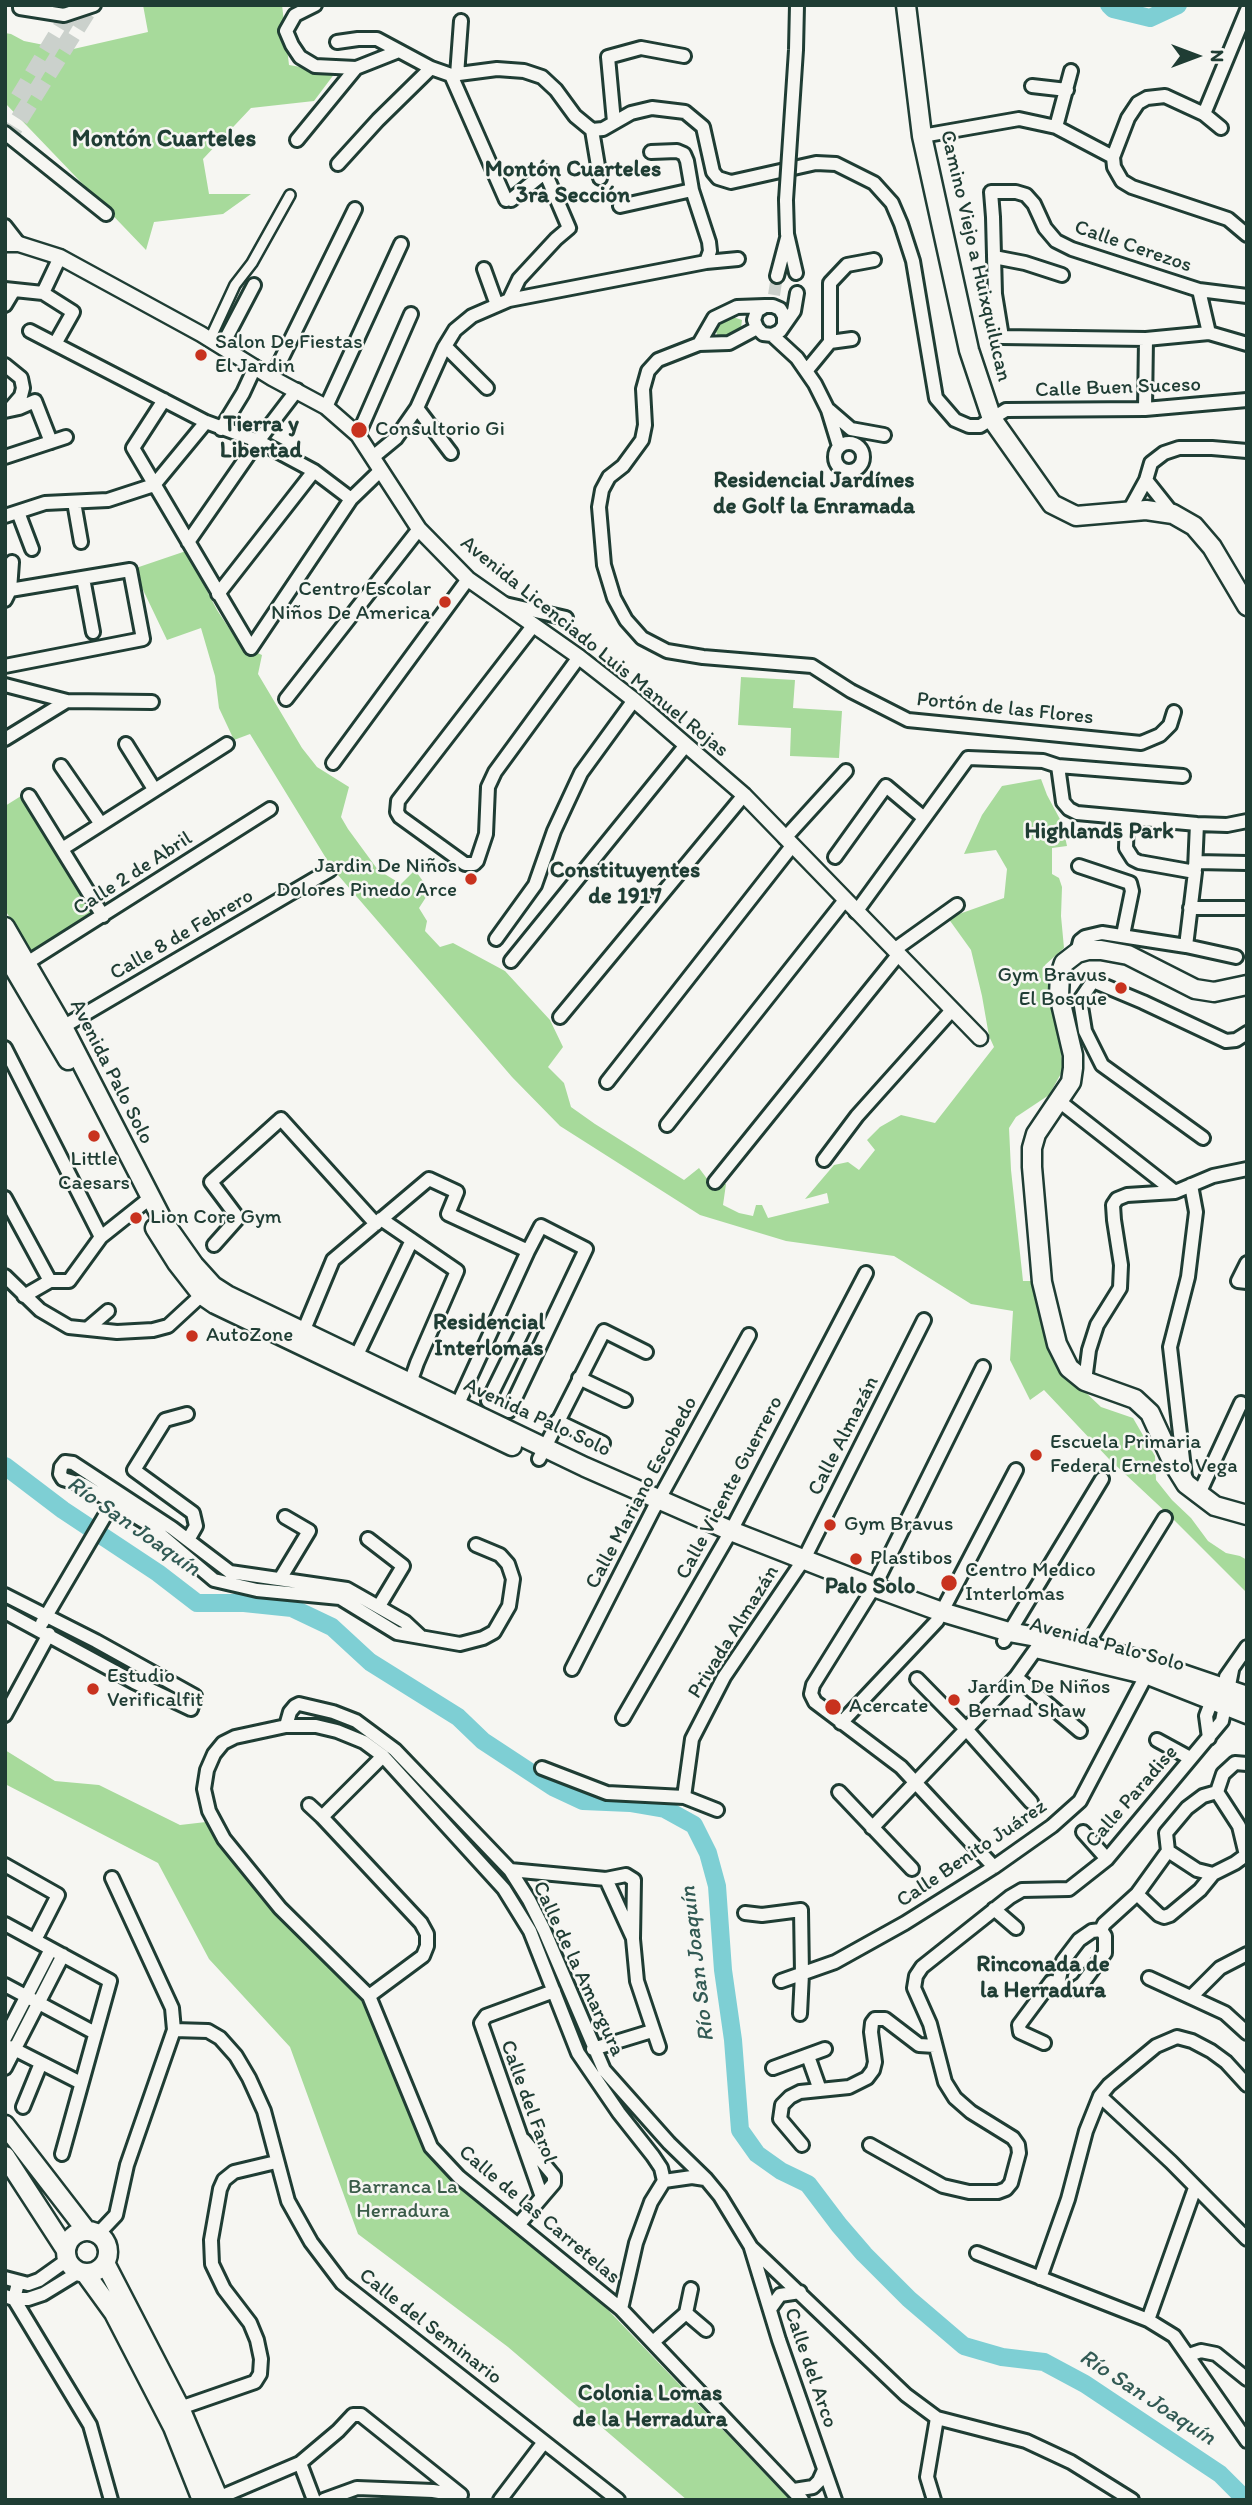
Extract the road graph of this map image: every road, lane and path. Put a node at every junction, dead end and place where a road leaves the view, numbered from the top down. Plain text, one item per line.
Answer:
1 (94, 5) edge
2 (315, 5) edge
3 (797, 5) edge
4 (906, 5) edge
5 (20, 8) dead end
6 (77, 8) edge
7 (1247, 10) edge
8 (461, 21) dead end
9 (337, 42) dead end
10 (399, 51) junction
11 (684, 56) dead end
12 (356, 68) junction
13 (431, 68) junction
14 (1071, 71) dead end
15 (454, 75) junction
16 (1032, 86) dead end
17 (1067, 90) junction
18 (1204, 114) junction
19 (614, 122) junction
20 (1056, 127) junction
21 (1221, 128) dead end
22 (592, 130) junction
23 (5, 133) edge
24 (922, 135) junction
25 (298, 140) dead end
26 (651, 152) dead end
27 (1113, 157) junction
28 (338, 164) dead end
29 (600, 178) dead end
30 (692, 190) junction
31 (290, 195) dead end
32 (620, 206) dead end
33 (355, 209) dead end
34 (106, 214) dead end
35 (5, 226) edge
36 (787, 234) junction
37 (1247, 235) edge
38 (12, 244) edge
39 (401, 244) dead end
40 (60, 257) junction
41 (995, 257) junction
42 (738, 258) dead end
43 (874, 260) dead end
44 (706, 262) junction
45 (484, 269) dead end
46 (796, 273) dead end
47 (1062, 275) dead end
48 (778, 276) tunnel mouth
49 (254, 285) dead end
50 (10, 289) edge
51 (1199, 290) junction
52 (43, 293) junction
53 (797, 293) dead end
54 (1247, 296) edge
55 (503, 303) junction
56 (771, 303) junction
57 (5, 305) edge
58 (411, 314) dead end
59 (784, 323) junction
60 (757, 328) junction
61 (30, 331) dead end
62 (1209, 333) junction
63 (772, 335) junction
64 (852, 339) dead end
65 (1146, 339) junction
66 (830, 342) junction
67 (216, 343) junction
68 (55, 344) junction
69 (699, 344) junction
70 (1247, 344) edge
71 (444, 346) junction
72 (5, 365) edge
73 (255, 367) junction
74 (807, 370) junction
75 (272, 378) junction
76 (487, 388) dead end
77 (297, 390) junction
78 (164, 400) junction
79 (1247, 400) edge
80 (326, 407) junction
81 (417, 408) junction
82 (1145, 409) junction
83 (7, 410) edge
84 (828, 410) junction
85 (992, 419) junction
86 (206, 422) junction
87 (221, 429) junction
88 (358, 435) junction
89 (884, 435) dead end
90 (66, 437) dead end
91 (258, 441) junction
92 (51, 443) junction
93 (839, 446) dead end
94 (1247, 451) edge
95 (452, 453) dead end
96 (5, 457) edge
97 (377, 464) junction
98 (314, 471) junction
99 (1146, 480) junction
100 (154, 485) junction
101 (351, 499) junction
102 (74, 502) junction
103 (1129, 511) junction
104 (18, 512) junction
105 (1173, 514) junction
106 (5, 516) edge
107 (419, 529) junction
108 (81, 542) dead end
109 (188, 542) junction
110 (33, 549) dead end
111 (12, 562) dead end
112 (83, 578) junction
113 (468, 579) junction
114 (218, 594) junction
115 (7, 595) edge
116 (501, 603) junction
117 (1247, 606) edge
118 (566, 618) dead end
119 (533, 626) junction
120 (93, 632) dead end
121 (579, 657) junction
122 (5, 666) edge
123 (5, 685) edge
124 (286, 699) dead end
125 (634, 700) junction
126 (67, 701) junction
127 (152, 702) dead end
128 (1174, 712) dead end
129 (5, 739) edge
130 (126, 744) dead end
131 (227, 744) dead end
132 (686, 745) junction
133 (332, 763) dead end
134 (61, 766) dead end
135 (1058, 766) junction
136 (846, 771) dead end
137 (1183, 776) dead end
138 (154, 789) junction
139 (744, 795) junction
140 (29, 796) dead end
141 (270, 809) dead end
142 (924, 818) junction
143 (1127, 818) junction
144 (1247, 821) edge
145 (101, 824) junction
146 (1197, 824) junction
147 (1227, 825) junction
148 (1247, 831) edge
149 (788, 842) junction
150 (62, 849) junction
151 (835, 857) dead end
152 (1247, 863) edge
153 (1079, 866) dead end
154 (1196, 867) junction
155 (330, 870) dead end
156 (845, 900) junction
157 (957, 905) dead end
158 (1190, 908) junction
159 (1244, 908) dead end
160 (856, 912) junction
161 (103, 916) junction
162 (1122, 935) junction
163 (496, 939) dead end
164 (7, 941) edge
165 (1186, 946) junction
166 (896, 952) junction
167 (1077, 953) junction
168 (1236, 957) dead end
169 (511, 961) dead end
170 (22, 967) junction
171 (1247, 985) edge
172 (953, 1010) junction
173 (560, 1017) dead end
174 (58, 1030) junction
175 (1247, 1033) edge
176 (980, 1038) dead end
177 (5, 1048) edge
178 (607, 1082) dead end
179 (1059, 1101) junction
180 (667, 1125) dead end
181 (1203, 1138) dead end
182 (824, 1160) dead end
183 (1247, 1170) edge
184 (715, 1182) dead end
185 (1191, 1185) junction
186 (1175, 1192) junction
187 (6, 1201) edge
188 (145, 1201) junction
189 (379, 1222) junction
190 (101, 1237) junction
191 (412, 1240) junction
192 (214, 1245) dead end
193 (528, 1251) junction
194 (1247, 1263) edge
195 (866, 1273) dead end
196 (5, 1276) edge
197 (50, 1281) junction
198 (1242, 1281) edge
199 (207, 1290) junction
200 (24, 1296) junction
201 (108, 1311) dead end
202 (924, 1320) dead end
203 (525, 1326) dead end
204 (87, 1329) junction
205 (303, 1332) junction
206 (749, 1335) dead end
207 (646, 1352) dead end
208 (356, 1357) junction
209 (983, 1367) dead end
210 (579, 1378) junction
211 (1085, 1381) junction
212 (410, 1382) junction
213 (625, 1400) dead end
214 (1241, 1403) dead end
215 (457, 1406) junction
216 (187, 1414) dead end
217 (497, 1415) junction
218 (557, 1421) junction
219 (603, 1443) dead end
220 (541, 1453) junction
221 (1016, 1469) dead end
222 (1102, 1479) dead end
223 (1192, 1490) junction
224 (116, 1497) junction
225 (656, 1505) junction
226 (1247, 1515) edge
227 (285, 1517) dead end
228 (1165, 1518) dead end
229 (728, 1536) junction
230 (368, 1539) dead end
231 (188, 1541) junction
232 (476, 1545) dead end
233 (213, 1560) junction
234 (801, 1564) junction
235 (202, 1572) junction
236 (280, 1579) junction
237 (872, 1592) junction
238 (5, 1595) edge
239 (379, 1606) junction
240 (5, 1612) edge
241 (47, 1616) junction
242 (939, 1616) junction
243 (43, 1632) junction
244 (420, 1636) junction
245 (1006, 1637) junction
246 (1040, 1644) junction
247 (1247, 1647) edge
248 (1085, 1652) junction
249 (572, 1669) dead end
250 (1150, 1669) junction
251 (1016, 1677) junction
252 (917, 1679) dead end
253 (1222, 1696) junction
254 (1247, 1696) edge
255 (1247, 1714) edge
256 (5, 1715) edge
257 (624, 1718) dead end
258 (842, 1723) junction
259 (286, 1726) junction
260 (966, 1729) junction
261 (1080, 1731) dead end
262 (235, 1737) joint
263 (1157, 1740) dead end
264 (383, 1756) junction
265 (1190, 1758) junction
266 (1247, 1764) edge
267 (542, 1768) dead end
268 (916, 1783) junction
269 (839, 1792) dead end
270 (1217, 1792) junction
271 (684, 1797) junction
272 (1031, 1802) dead end
273 (309, 1805) dead end
274 (717, 1810) dead end
275 (322, 1817) junction
276 (872, 1828) junction
277 (1083, 1832) dead end
278 (1168, 1851) junction
279 (1246, 1855) edge
280 (1107, 1859) junction
281 (5, 1865) edge
282 (994, 1867) junction
283 (912, 1869) dead end
284 (509, 1870) junction
285 (1213, 1874) junction
286 (112, 1878) dead end
287 (606, 1878) junction
288 (1137, 1894) junction
289 (995, 1909) junction
290 (745, 1913) dead end
291 (5, 1924) edge
292 (1016, 1928) dead end
293 (1101, 1930) junction
294 (633, 1939) junction
295 (35, 1940) junction
296 (57, 1952) junction
297 (1247, 1954) edge
298 (802, 1974) junction
299 (1149, 1978) dead end
300 (781, 1981) dead end
301 (1058, 1983) junction
302 (5, 1985) edge
303 (554, 1991) junction
304 (369, 1996) junction
305 (1191, 1997) junction
306 (33, 2000) junction
307 (800, 2014) dead end
308 (174, 2030) junction
309 (652, 2031) junction
310 (95, 2033) junction
311 (1247, 2034) edge
312 (5, 2038) edge
313 (1044, 2043) dead end
314 (935, 2046) junction
315 (10, 2047) edge
316 (659, 2047) dead end
317 (593, 2049) junction
318 (825, 2049) dead end
319 (808, 2056) junction
320 (41, 2063) junction
321 (5, 2068) edge
322 (773, 2068) dead end
323 (81, 2083) junction
324 (1247, 2085) edge
325 (820, 2090) junction
326 (1100, 2096) junction
327 (23, 2107) dead end
328 (5, 2125) edge
329 (518, 2133) junction
330 (802, 2145) dead end
331 (870, 2146) dead end
332 (62, 2154) dead end
333 (5, 2156) edge
334 (276, 2162) junction
335 (706, 2179) junction
336 (664, 2181) junction
337 (1195, 2188) junction
338 (542, 2197) junction
339 (519, 2224) junction
340 (92, 2232) junction
341 (1247, 2239) edge
342 (751, 2247) junction
343 (977, 2253) dead end
344 (105, 2263) junction
345 (74, 2264) junction
346 (5, 2278) edge
347 (1040, 2278) junction
348 (18, 2283) junction
349 (691, 2289) dead end
350 (800, 2292) junction
351 (10, 2298) edge
352 (621, 2309) junction
353 (769, 2309) junction
354 (686, 2313) junction
355 (1148, 2320) junction
356 (706, 2330) dead end
357 (653, 2342) junction
358 (1189, 2354) junction
359 (1247, 2379) edge
360 (180, 2408) junction
361 (937, 2418) junction
362 (1247, 2441) edge
363 (544, 2442) junction
364 (300, 2463) junction
365 (824, 2470) junction
366 (798, 2495) edge
367 (464, 2498) edge
368 (213, 2499) edge
369 (110, 2500) edge
370 (314, 2500) edge
371 (324, 2500) edge
372 (500, 2500) edge
373 (618, 2500) edge
374 (835, 2500) edge
375 (934, 2500) edge
376 (1132, 2500) edge

1 - 6 street
2 - 12 street
3 - 36 street, bridge
4 - 24 main road, Camino Viejo a Huixquilucan
5 - 6 street
7 - 18 street
8 - 15 street
9 - 10 street
10 - 12 street
10 - 13 street
11 - 19 street
12 - 25 street
13 - 15 street
13 - 28 street
14 - 17 street
15 - 22 street
15 - 55 street
16 - 17 street
17 - 20 street
18 - 21 street
18 - 27 street
19 - 22 street
19 - 85 street, Calle Buen Suceso
20 - 24 street
20 - 27 street
22 - 29 street
23 - 34 street
24 - 85 main road, Camino Viejo a Huixquilucan
26 - 30 street
27 - 37 street
30 - 32 street
30 - 44 street
31 - 67 street
33 - 75 street
35 - 38 street
36 - 46 street
36 - 48 street
38 - 40 street, Avenida Licenciado Luis Manuel Rojas
39 - 80 street
40 - 52 street
40 - 67 street, Avenida Licenciado Luis Manuel Rojas
41 - 47 street
41 - 51 street, Calle Cerezos
41 - 65 street
42 - 44 street
43 - 66 street
44 - 55 street
45 - 55 street
49 - 67 street
50 - 52 street
50 - 57 street
51 - 54 street, Calle Cerezos
51 - 62 street
52 - 68 street
53 - 59 street
55 - 71 street
56 - 59 street
56 - 60 street
56 - 69 street
58 - 88 street
59 - 63 street
60 - 63 street
60 - 69 street, Portón de las Flores
61 - 68 street
62 - 65 street
62 - 70 street
63 - 74 street
64 - 66 street
65 - 82 street
66 - 74 street
67 - 73 street, Avenida Licenciado Luis Manuel Rojas
68 - 78 street
69 - 128 street, Portón de las Flores
71 - 76 street
71 - 81 street
72 - 83 street
73 - 75 street, Avenida Licenciado Luis Manuel Rojas
73 - 87 street
74 - 84 street
75 - 77 street, Avenida Licenciado Luis Manuel Rojas
77 - 80 street, Avenida Licenciado Luis Manuel Rojas
77 - 91 street
78 - 86 street
78 - 100 street
79 - 82 street, Calle Buen Suceso
80 - 88 street, Avenida Licenciado Luis Manuel Rojas
81 - 95 street
81 - 97 street
82 - 85 street, Calle Buen Suceso
83 - 92 street
84 - 89 street
84 - 93 street
85 - 103 main road, Camino Viejo a Huixquilucan
86 - 87 street
86 - 100 street
87 - 91 street
88 - 97 street, Avenida Licenciado Luis Manuel Rojas
90 - 92 street
91 - 98 street
91 - 109 street
92 - 96 street
94 - 99 street
97 - 101 street
97 - 107 street, Avenida Licenciado Luis Manuel Rojas
98 - 101 street
98 - 114 street
99 - 103 street
99 - 105 street
100 - 102 street
100 - 109 street
101 - 114 street
102 - 104 street
102 - 108 street
103 - 105 main road, Camino Viejo a Huixquilucan
104 - 106 street
104 - 110 street
105 - 117 main road, Camino Viejo a Huixquilucan
107 - 113 street, Avenida Licenciado Luis Manuel Rojas
107 - 124 street
109 - 114 street
111 - 115 street
112 - 115 street
112 - 120 street
112 - 122 street
113 - 116 street, Avenida Licenciado Luis Manuel Rojas
113 - 133 street
116 - 118 street
116 - 119 street, Avenida Licenciado Luis Manuel Rojas
119 - 121 street, Avenida Licenciado Luis Manuel Rojas
119 - 121 street
121 - 125 street, Avenida Licenciado Luis Manuel Rojas
123 - 126 street
125 - 132 street, Avenida Licenciado Luis Manuel Rojas
125 - 163 street
126 - 127 street
126 - 129 street
130 - 138 street
131 - 138 street
132 - 139 street, Avenida Licenciado Luis Manuel Rojas
132 - 169 street
134 - 145 street
135 - 137 street
135 - 142 street
135 - 143 street
136 - 149 street
138 - 145 street
139 - 149 street, Avenida Licenciado Luis Manuel Rojas
139 - 173 street
140 - 150 street
141 - 161 street, Calle 2 de Abril
142 - 151 street
142 - 160 street
143 - 146 street
143 - 154 street
144 - 147 street
145 - 150 street
146 - 147 street
146 - 154 street
147 - 148 street
149 - 156 street, Avenida Licenciado Luis Manuel Rojas
149 - 178 street
150 - 161 street
152 - 154 street
153 - 162 street
154 - 158 street
155 - 174 street, Calle 8 de Febrero
156 - 160 street, Avenida Licenciado Luis Manuel Rojas
156 - 180 street
157 - 166 street
158 - 159 street
158 - 165 street
160 - 166 street, Avenida Licenciado Luis Manuel Rojas
161 - 170 street, Calle 2 de Abril
162 - 165 street
162 - 167 street
164 - 170 main road, Avenida Palo Solo
165 - 168 street
166 - 172 street, Avenida Licenciado Luis Manuel Rojas
166 - 184 street
167 - 171 main road
167 - 179 main road
170 - 174 main road, Avenida Palo Solo
172 - 176 street, Avenida Licenciado Luis Manuel Rojas
172 - 182 street
174 - 188 main road, Avenida Palo Solo
175 - 181 street
177 - 190 street
179 - 186 street
179 - 211 main road
183 - 185 street
185 - 186 street
185 - 223 street
186 - 211 street
187 - 197 street
188 - 190 street
188 - 199 main road, Avenida Palo Solo
189 - 191 street
189 - 192 street
189 - 193 street
189 - 205 street
190 - 197 street
191 - 208 street
191 - 212 street
193 - 215 street
193 - 217 street
194 - 198 street
195 - 229 street, Calle Vicente Guerrero
196 - 200 street
197 - 200 street
199 - 204 street
199 - 205 main road, Avenida Palo Solo
199 - 220 main road, Avenida Palo Solo
200 - 204 street
201 - 204 street
202 - 234 street, Calle Almazán
203 - 217 street
205 - 208 main road, Avenida Palo Solo
206 - 225 street, Calle Mariano Escobedo
207 - 210 street
208 - 212 main road, Avenida Palo Solo
209 - 237 street
210 - 213 street
210 - 218 street
211 - 223 main road
212 - 215 main road, Avenida Palo Solo
214 - 223 street
215 - 217 main road, Avenida Palo Solo
216 - 231 street
217 - 220 main road, Avenida Palo Solo
218 - 219 street
218 - 220 street
220 - 225 main road, Avenida Palo Solo
221 - 242 street
222 - 245 street
223 - 226 main road
224 - 231 street
224 - 235 street
224 - 241 street
225 - 229 main road, Avenida Palo Solo
225 - 249 street, Calle Mariano Escobedo
227 - 236 street
228 - 248 street
229 - 234 main road, Avenida Palo Solo
229 - 257 street, Calle Vicente Guerrero
230 - 239 street
231 - 233 street
232 - 244 street
233 - 235 street
233 - 236 street
234 - 237 main road, Avenida Palo Solo
234 - 271 street, Privada Almazán
235 - 244 street
236 - 239 street
237 - 242 main road, Avenida Palo Solo
237 - 258 street
238 - 241 street
239 - 244 street
240 - 243 street
241 - 243 street
241 - 243 street
242 - 245 main road, Avenida Palo Solo
242 - 258 street
243 - 256 street
245 - 246 main road, Avenida Palo Solo
246 - 248 main road, Avenida Palo Solo
246 - 251 street
247 - 253 street, Calle Paradise
248 - 250 main road, Avenida Palo Solo
250 - 253 main road, Avenida Palo Solo
250 - 282 street, Calle Benito Juárez
251 - 260 street
251 - 261 street
252 - 260 street
253 - 254 main road, Avenida Palo Solo
253 - 255 main road, Avenida Palo Solo
253 - 265 street, Calle Paradise
258 - 268 street
259 - 262 street, Calle de la Amargura
259 - 264 street, Calle de la Amargura
259 - 284 street, Calle de la Amargura
260 - 268 street
260 - 272 street
262 - 304 street, Calle de las Carretelas
263 - 265 street
264 - 275 street
264 - 303 street, Calle de la Amargura
265 - 280 street, Calle Paradise
266 - 270 street
267 - 271 street
268 - 276 street
268 - 282 street
269 - 276 street
270 - 278 street
270 - 279 street
271 - 274 street
273 - 275 street
275 - 304 street
276 - 283 street
277 - 280 street
278 - 285 street
278 - 288 street
279 - 285 street
280 - 289 street, Calle Paradise
281 - 295 street
282 - 298 street, Calle Benito Juárez
284 - 287 street
284 - 317 street, Calle de la Amargura
285 - 288 street
286 - 308 street
287 - 294 street
287 - 294 street
288 - 293 street
289 - 292 street
289 - 314 street, Calle Paradise
290 - 298 street
291 - 295 street
293 - 301 street
293 - 301 street
294 - 309 street
295 - 296 street
296 - 306 street
296 - 310 street
297 - 305 street
298 - 300 street, Calle Benito Juárez
298 - 307 street
299 - 305 street
301 - 313 street
302 - 306 street
303 - 329 street, Calle del Farol
303 - 336 street, Calle de la Amargura
304 - 339 street, Calle de las Carretelas
305 - 311 street
306 - 310 street
306 - 312 street
306 - 315 street
308 - 334 street, Calle del Seminario
308 - 340 street
309 - 316 street
309 - 317 street
310 - 323 street
314 - 325 street
314 - 331 street
315 - 320 street
315 - 321 street
317 - 335 street, Calle de la Amargura
318 - 319 street
319 - 322 street
319 - 325 street
320 - 323 street
320 - 327 street
323 - 332 street
324 - 326 street
325 - 330 street
326 - 337 street
326 - 347 street
328 - 340 main road
329 - 338 street, Calle del Farol
329 - 338 street
333 - 345 main road
334 - 360 street
334 - 363 street, Calle del Seminario
335 - 336 street
335 - 342 street, Calle de la Amargura
336 - 352 street
337 - 341 street
337 - 355 street
338 - 339 street, Calle del Farol
339 - 352 street, Calle de las Carretelas
340 - 344 main road
340 - 345 main road
342 - 350 street, Calle de la Amargura
342 - 353 street, Calle del Arco
343 - 347 street
344 - 345 main road
344 - 360 main road
345 - 348 street
345 - 351 street
345 - 368 main road
346 - 348 street
347 - 355 street
348 - 351 street
349 - 354 street
350 - 353 street
350 - 361 street, Calle de la Amargura
351 - 369 street
352 - 357 street, Calle de las Carretelas
353 - 365 street, Calle del Arco
354 - 356 street
354 - 357 street
355 - 358 street
357 - 366 street, Calle de las Carretelas
358 - 359 street
358 - 362 street
360 - 368 main road
361 - 375 street
361 - 376 street, Calle de la Amargura
363 - 372 street
363 - 373 street, Calle del Seminario
364 - 367 street
364 - 368 street
364 - 370 street
365 - 366 street, Calle de las Carretelas
365 - 374 street, Calle del Arco
367 - 371 street

